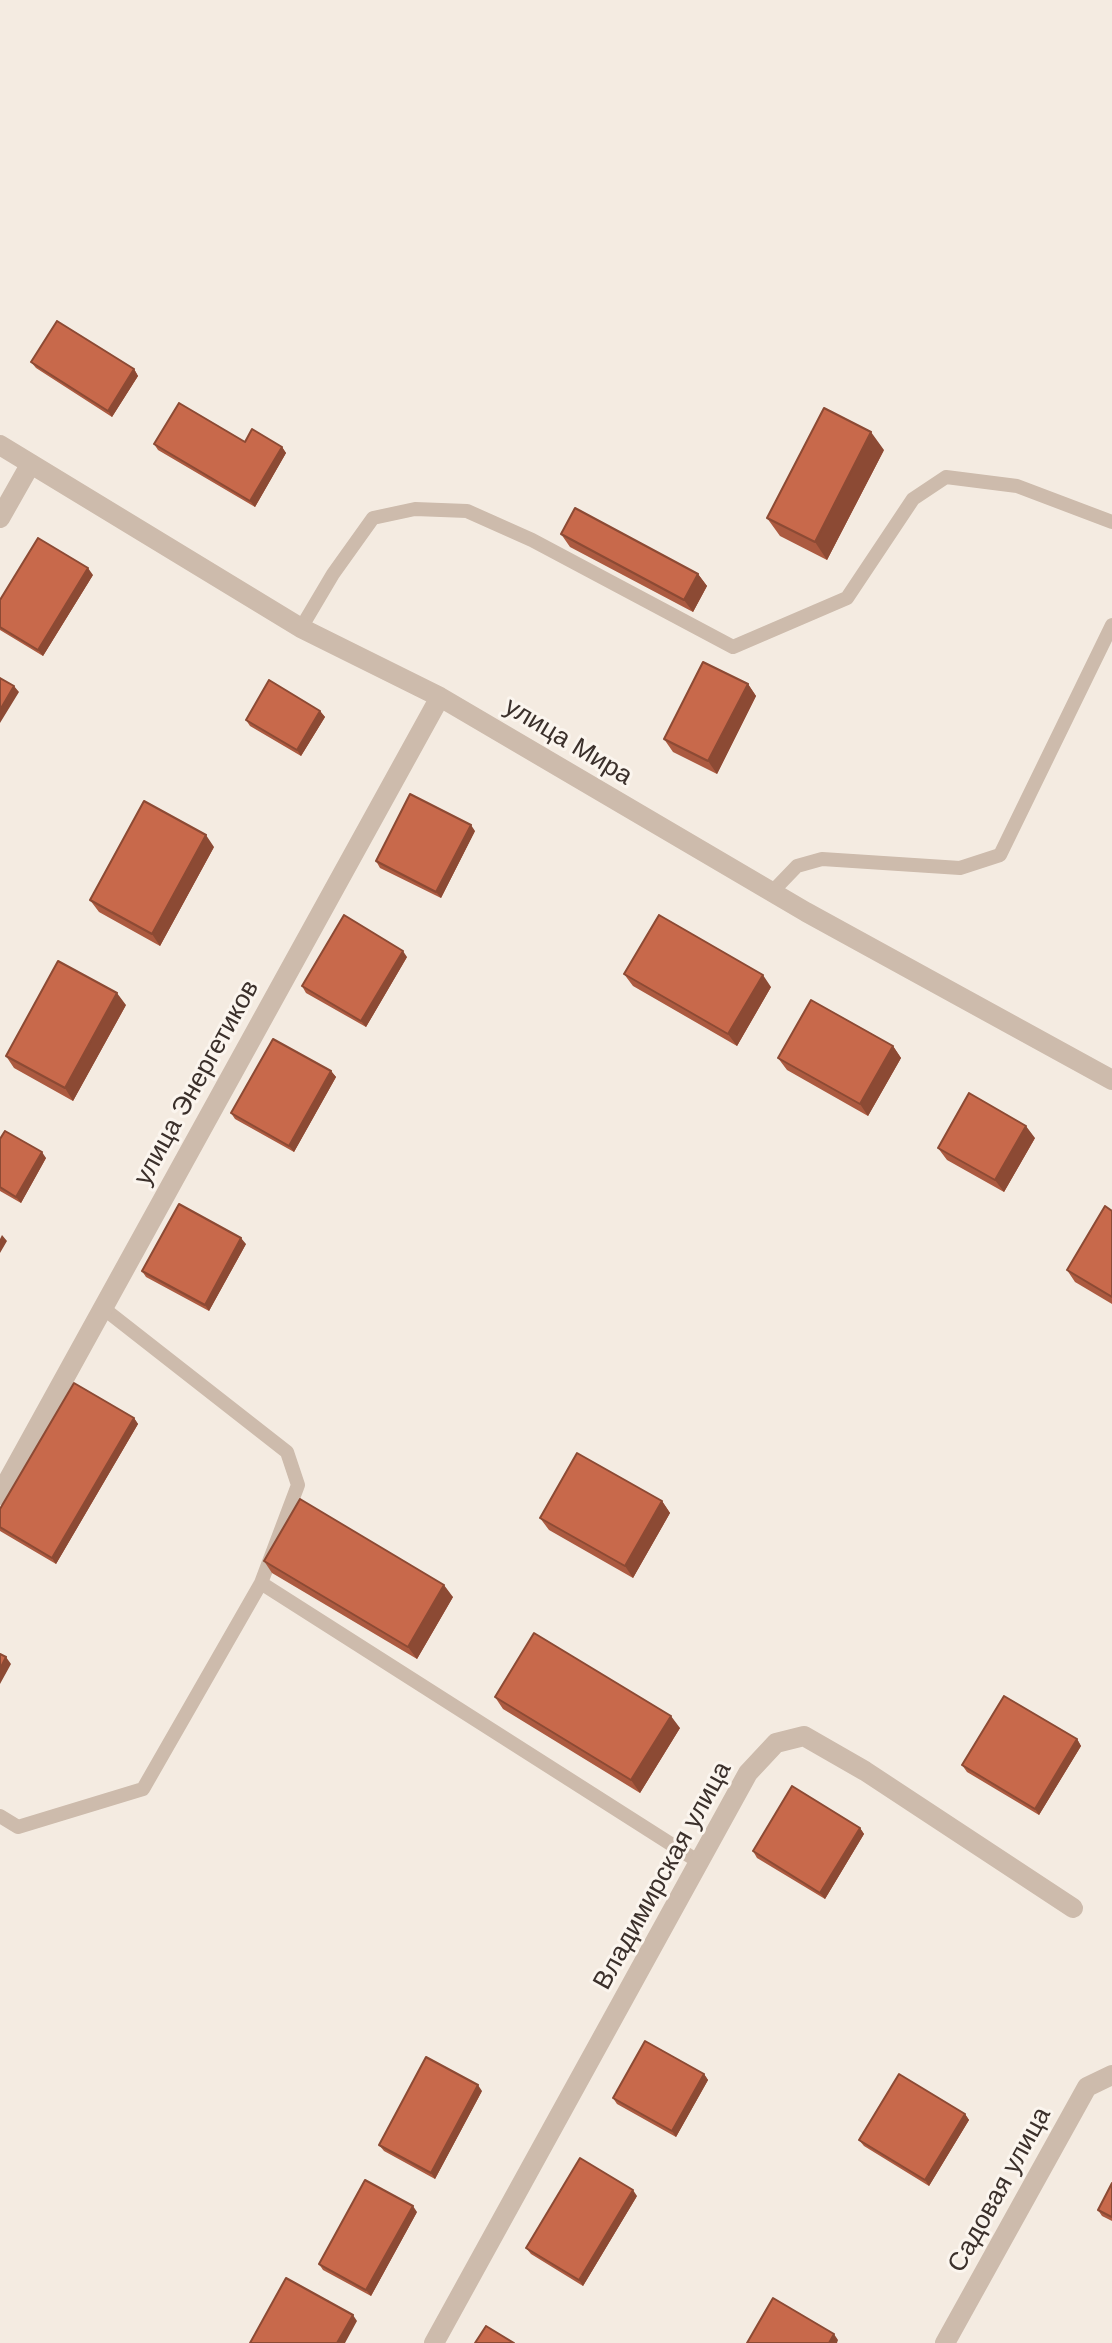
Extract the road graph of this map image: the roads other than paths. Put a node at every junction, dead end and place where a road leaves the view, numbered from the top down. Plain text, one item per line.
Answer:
1 (0, 445) edge
2 (30, 465) junction
3 (0, 518) edge
4 (1112, 522) edge
5 (1112, 625) edge
6 (301, 628) junction
7 (440, 697) junction
8 (772, 892) junction
9 (1112, 1080) edge
10 (103, 1308) junction
11 (0, 1495) edge
12 (261, 1583) junction
13 (0, 1816) edge
14 (699, 1862) junction
15 (1073, 1908) dead end
16 (1112, 2075) edge
17 (434, 2343) edge
18 (945, 2343) edge

1 - 2 street, улица Мира
2 - 3 street
2 - 6 street, улица Мира
4 - 6 lane
5 - 8 lane
6 - 7 street, улица Мира
7 - 8 street, улица Мира
7 - 10 street, улица Энергетиков
8 - 9 street, улица Мира
10 - 11 street, улица Энергетиков
10 - 12 lane
12 - 13 lane
12 - 14 lane
14 - 15 street, Владимирская улица
14 - 17 street, Владимирская улица
16 - 18 street, Садовая улица

